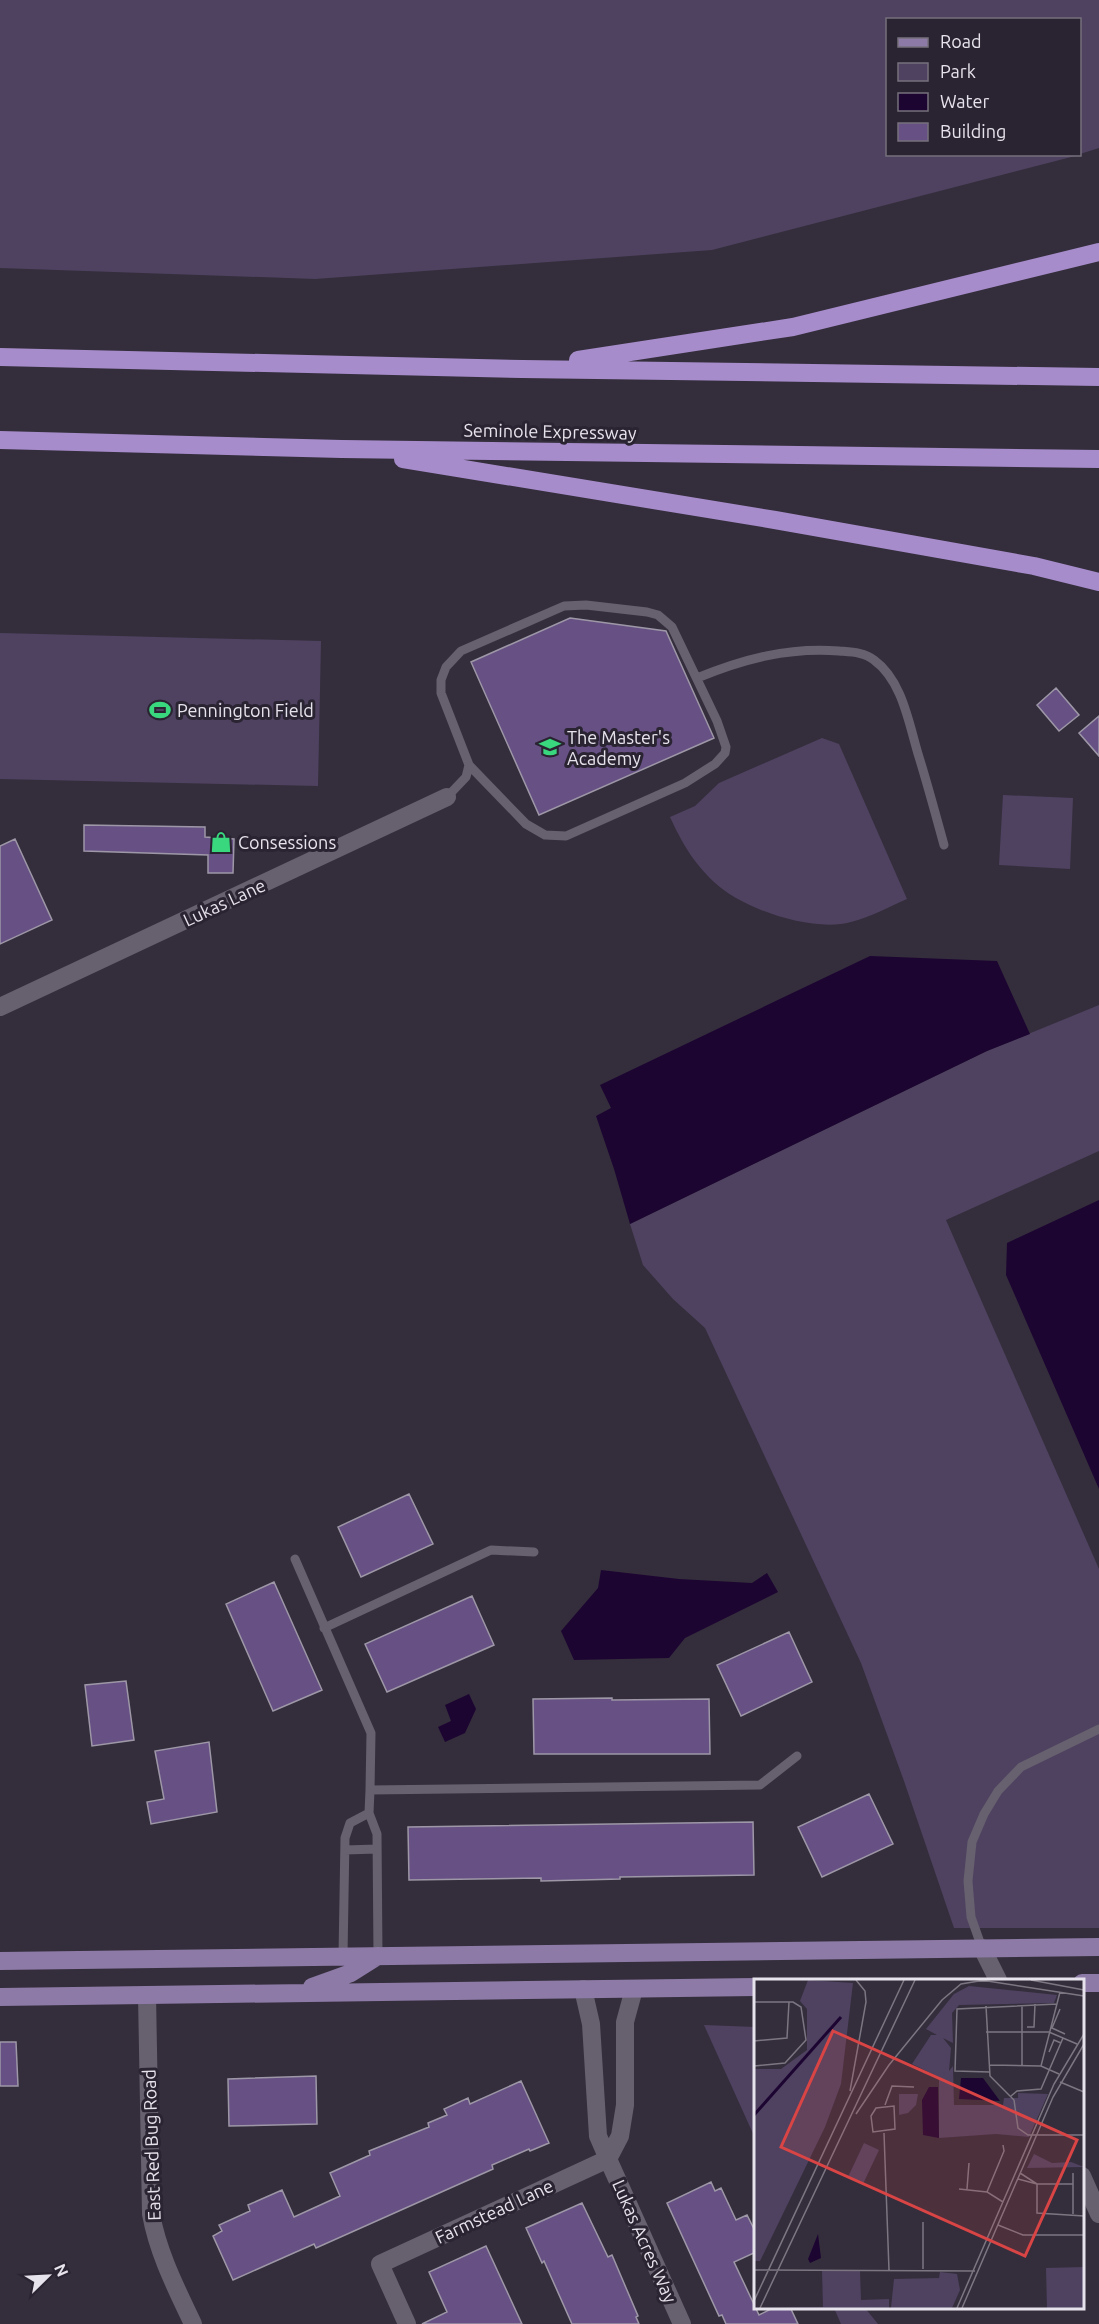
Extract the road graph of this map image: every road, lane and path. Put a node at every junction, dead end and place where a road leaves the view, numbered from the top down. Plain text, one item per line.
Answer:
1 (1099, 252) edge
2 (0, 357) edge
3 (522, 369) junction
4 (1099, 377) edge
5 (0, 440) edge
6 (342, 449) junction
7 (1099, 459) edge
8 (1099, 582) edge
9 (697, 678) junction
10 (469, 765) junction
11 (447, 797) joint
12 (944, 845) dead end
13 (0, 1007) edge
14 (534, 1552) dead end
15 (295, 1559) dead end
16 (324, 1628) junction
17 (1099, 1729) edge
18 (797, 1755) dead end
19 (370, 1790) junction
20 (369, 1813) junction
21 (377, 1849) junction
22 (345, 1850) junction
23 (1099, 1947) edge
24 (982, 1948) junction
25 (343, 1956) junction
26 (378, 1956) junction
27 (0, 1960) edge
28 (998, 1979) edge
29 (754, 1987) edge
30 (583, 1989) junction
31 (634, 1989) junction
32 (293, 1993) junction
33 (147, 1995) junction
34 (0, 1997) edge
35 (625, 2095) junction
36 (595, 2096) junction
37 (608, 2159) junction
38 (1084, 2178) edge
39 (1099, 2214) edge
40 (193, 2324) edge
41 (406, 2324) edge
42 (682, 2324) edge

1 - 3 highway
2 - 3 highway
3 - 4 highway
5 - 6 highway, Seminole Expressway
6 - 7 highway, Seminole Expressway
6 - 8 highway
9 - 10 lane
9 - 10 lane
9 - 12 lane
10 - 11 lane
11 - 13 street, Lukas Lane
14 - 16 lane
15 - 16 lane
16 - 19 lane
17 - 24 lane
18 - 19 lane
19 - 20 lane
20 - 21 lane
20 - 22 lane
21 - 22 lane
21 - 26 lane
22 - 25 lane
23 - 24 main road
24 - 26 main road
24 - 28 street
25 - 26 main road
25 - 27 main road
26 - 32 main road
29 - 31 main road
30 - 31 main road
30 - 32 main road
30 - 36 street, Lukas Acres Way
31 - 35 street
32 - 33 main road
33 - 34 main road
33 - 40 street, East Red Bug Road
35 - 36 street
35 - 37 street
36 - 37 street, Lukas Acres Way
37 - 41 street, Farmstead Lane
37 - 42 street, Lukas Acres Way
38 - 39 street

